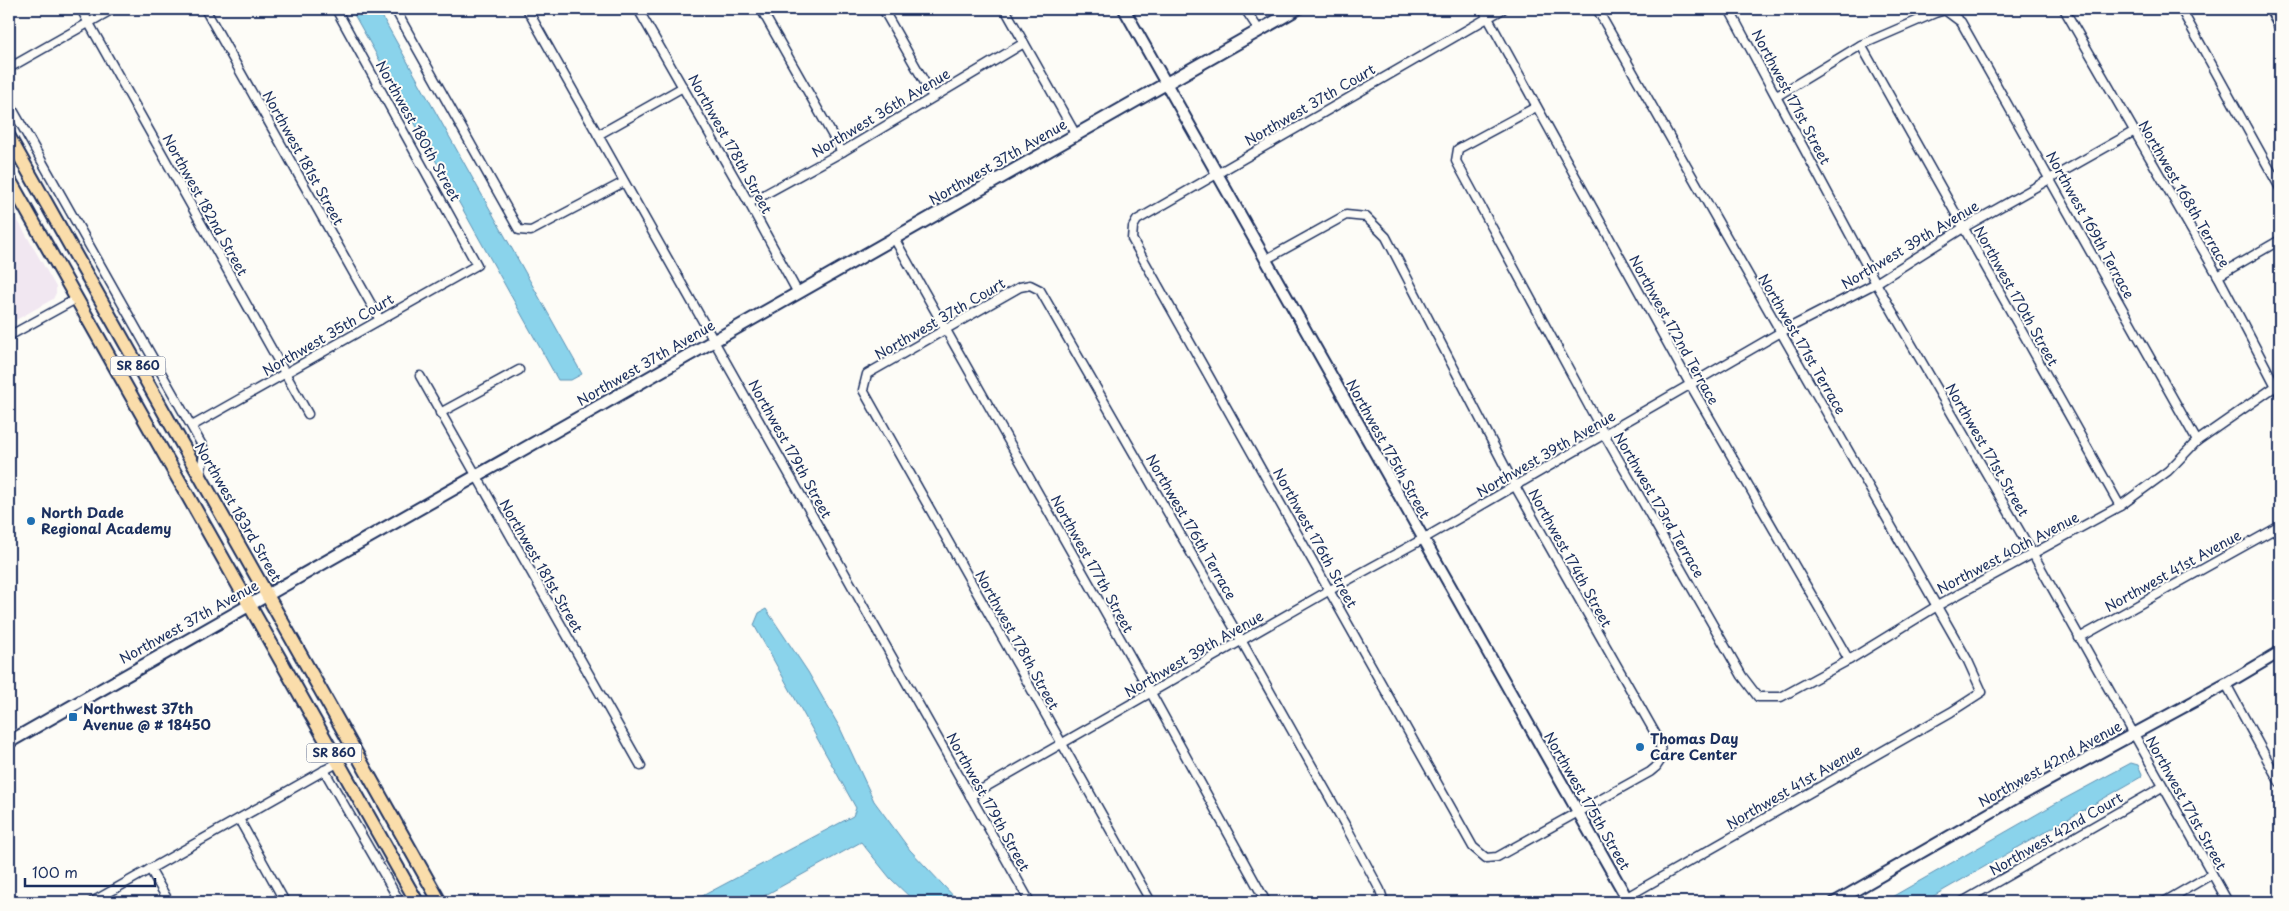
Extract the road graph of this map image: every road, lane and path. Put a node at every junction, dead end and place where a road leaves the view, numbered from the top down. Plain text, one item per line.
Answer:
1 (81, 9) edge
2 (113, 9) edge
3 (205, 9) edge
4 (336, 9) edge
5 (395, 9) edge
6 (527, 9) edge
7 (638, 9) edge
8 (760, 9) edge
9 (883, 9) edge
10 (1005, 9) edge
11 (1124, 9) edge
12 (1246, 9) edge
13 (1297, 9) edge
14 (1483, 9) edge
15 (1503, 9) edge
16 (1597, 9) edge
17 (1729, 9) edge
18 (2064, 9) edge
19 (2181, 9) edge
20 (2270, 9) edge
21 (1488, 18) junction
22 (89, 23) junction
23 (2280, 26) edge
24 (1259, 30) junction
25 (1024, 43) junction
26 (1861, 45) junction
27 (9, 68) edge
28 (1166, 84) junction
29 (683, 87) junction
30 (1777, 96) junction
31 (933, 98) junction
32 (9, 103) edge
33 (1536, 107) junction
34 (2134, 132) junction
35 (598, 135) junction
36 (1076, 135) junction
37 (9, 137) edge
38 (842, 152) junction
39 (1217, 174) junction
40 (9, 179) edge
41 (2049, 179) junction
42 (624, 182) junction
43 (2280, 188) edge
44 (749, 203) junction
45 (1133, 227) joint
46 (1963, 228) junction
47 (894, 238) junction
48 (2280, 240) edge
49 (1265, 260) junction
50 (477, 265) joint
51 (2218, 276) junction
52 (1876, 283) junction
53 (1040, 290) joint
54 (798, 294) junction
55 (76, 299) junction
56 (107, 312) junction
57 (380, 320) junction
58 (946, 329) junction
59 (1780, 332) junction
60 (9, 336) edge
61 (714, 341) junction
62 (519, 370) dead end
63 (286, 374) junction
64 (420, 376) dead end
65 (1690, 384) junction
66 (863, 390) joint
67 (2278, 390) edge
68 (440, 413) junction
69 (308, 414) dead end
70 (192, 426) junction
71 (1604, 434) junction
72 (2197, 441) junction
73 (200, 476) junction
74 (476, 477) junction
75 (1516, 486) junction
76 (2120, 506) junction
77 (2280, 526) edge
78 (1423, 540) junction
79 (2033, 554) junction
80 (1330, 590) junction
81 (268, 595) junction
82 (250, 605) junction
83 (1937, 606) junction
84 (2079, 638) junction
85 (1241, 640) junction
86 (2280, 652) edge
87 (1849, 660) junction
88 (1742, 676) joint
89 (2226, 684) junction
90 (1982, 692) joint
91 (1151, 693) junction
92 (2133, 735) junction
93 (9, 742) edge
94 (1061, 744) junction
95 (339, 762) junction
96 (641, 766) dead end
97 (324, 770) junction
98 (2280, 784) edge
99 (2162, 787) junction
100 (970, 796) junction
101 (1578, 813) junction
102 (239, 819) junction
103 (150, 869) junction
104 (2212, 874) junction
105 (1624, 901) edge
106 (92, 902) edge
107 (169, 902) edge
108 (285, 902) edge
109 (400, 902) edge
110 (417, 902) edge
111 (440, 902) edge
112 (1030, 902) edge
113 (1151, 902) edge
114 (1266, 902) edge
115 (1384, 902) edge
116 (1835, 902) edge
117 (1962, 902) edge
118 (2164, 902) edge
119 (2228, 902) edge

1 - 22 street, Northwest 182nd Street
2 - 22 street
3 - 57 street, Northwest 181st Street
4 - 50 street, Northwest 180th Street
5 - 42 street
6 - 35 street, Northwest 179th Street
7 - 29 street, Northwest 178th Street
8 - 38 street
9 - 31 street
10 - 25 street
11 - 28 street, Northwest 175th Street
12 - 24 street
13 - 24 main road, Northwest 37th Avenue
14 - 21 street, Northwest 172nd Terrace
15 - 21 street, Northwest 37th Court
16 - 59 street, Northwest 171st Terrace
17 - 30 street, Northwest 171st Street
18 - 34 street, Northwest 168th Terrace
19 - 43 street
20 - 23 street
21 - 33 street, Northwest 172nd Terrace
21 - 39 street, Northwest 37th Court
22 - 27 street
22 - 63 street, Northwest 182nd Street
24 - 28 main road, Northwest 37th Avenue
25 - 31 street, Northwest 36th Avenue
25 - 36 street
26 - 30 street
26 - 41 street, Northwest 169th Terrace
26 - 46 street, Northwest 170th Street
28 - 36 main road, Northwest 37th Avenue
28 - 39 street, Northwest 175th Street
29 - 35 street
29 - 44 street, Northwest 178th Street
30 - 52 street, Northwest 171st Street
31 - 38 street, Northwest 36th Avenue
32 - 70 street
33 - 65 street, Northwest 172nd Terrace
33 - 71 street, Northwest 173rd Terrace
34 - 41 street, Northwest 39th Avenue
34 - 51 street, Northwest 168th Terrace
35 - 42 street, Northwest 179th Street
36 - 47 main road, Northwest 37th Avenue
37 - 56 main road, Northwest 183rd Street / SR 860
38 - 44 street, Northwest 36th Avenue
39 - 45 street, Northwest 37th Court
39 - 49 street, Northwest 175th Street
40 - 55 main road, SR 860
41 - 46 street, Northwest 39th Avenue
41 - 72 street, Northwest 169th Terrace
42 - 61 street, Northwest 179th Street
44 - 54 street, Northwest 178th Street
45 - 80 street, Northwest 176th Street
46 - 52 street, Northwest 39th Avenue
46 - 76 street, Northwest 170th Street
47 - 54 main road, Northwest 37th Avenue
47 - 58 street, Northwest 177th Street
48 - 51 street
49 - 75 street, Northwest 174th Street
49 - 78 street, Northwest 175th Street
50 - 57 street, Northwest 35th Court
51 - 67 street, Northwest 168th Terrace
52 - 59 street, Northwest 39th Avenue
52 - 79 street, Northwest 171st Street
53 - 58 street, Northwest 37th Court
53 - 85 street, Northwest 176th Terrace
54 - 61 main road, Northwest 37th Avenue
55 - 56 main road
55 - 60 street
55 - 82 main road, SR 860
56 - 73 main road, Northwest 183rd Street / SR 860
57 - 63 street, Northwest 35th Court
58 - 66 street, Northwest 37th Court
58 - 91 street, Northwest 177th Street
59 - 65 street, Northwest 39th Avenue
59 - 83 street, Northwest 171st Terrace
61 - 74 main road, Northwest 37th Avenue
61 - 100 street, Northwest 179th Street
62 - 68 street
63 - 69 street, Northwest 182nd Street
63 - 70 street, Northwest 35th Court
64 - 68 street, Northwest 181st Street
65 - 71 street, Northwest 39th Avenue
65 - 87 street, Northwest 172nd Terrace
66 - 94 street, Northwest 178th Street
67 - 72 street, Northwest 40th Avenue
68 - 74 street, Northwest 181st Street
70 - 73 street
71 - 75 street, Northwest 39th Avenue
71 - 88 street, Northwest 173rd Terrace
72 - 76 street, Northwest 40th Avenue
73 - 81 main road, Northwest 183rd Street / SR 860
74 - 81 main road, Northwest 37th Avenue
74 - 96 street, Northwest 181st Street
75 - 78 street, Northwest 39th Avenue
75 - 101 street, Northwest 174th Street
76 - 79 street, Northwest 40th Avenue
77 - 84 street, Northwest 41st Avenue
78 - 80 street, Northwest 39th Avenue
78 - 101 street, Northwest 175th Street
79 - 83 street, Northwest 40th Avenue
79 - 84 street, Northwest 171st Street
80 - 85 street, Northwest 39th Avenue
80 - 101 street, Northwest 176th Street
81 - 82 main road, Northwest 37th Avenue
81 - 111 main road, Northwest 183rd Street / SR 860
82 - 93 main road, Northwest 37th Avenue
82 - 95 main road, SR 860
83 - 87 street, Northwest 40th Avenue
83 - 90 street, Northwest 171st Terrace
84 - 92 street, Northwest 171st Street
85 - 91 street, Northwest 39th Avenue
85 - 115 street, Northwest 176th Terrace
86 - 89 street, Northwest 42nd Avenue
87 - 88 street, Northwest 40th Avenue
89 - 92 street, Northwest 42nd Avenue
89 - 98 street
90 - 105 street, Northwest 41st Avenue
91 - 94 street, Northwest 39th Avenue
91 - 114 street, Northwest 177th Street
92 - 99 street, Northwest 171st Street
92 - 116 street, Northwest 42nd Avenue
94 - 100 street, Northwest 39th Avenue
94 - 113 street, Northwest 178th Street
95 - 97 street
95 - 110 main road, SR 860
97 - 102 street
97 - 109 street
99 - 104 street, Northwest 171st Street
99 - 117 street, Northwest 42nd Court
100 - 112 street, Northwest 179th Street
101 - 105 street, Northwest 175th Street
102 - 103 street
102 - 108 street
103 - 106 street
103 - 107 street
104 - 118 street
104 - 119 street, Northwest 171st Street

